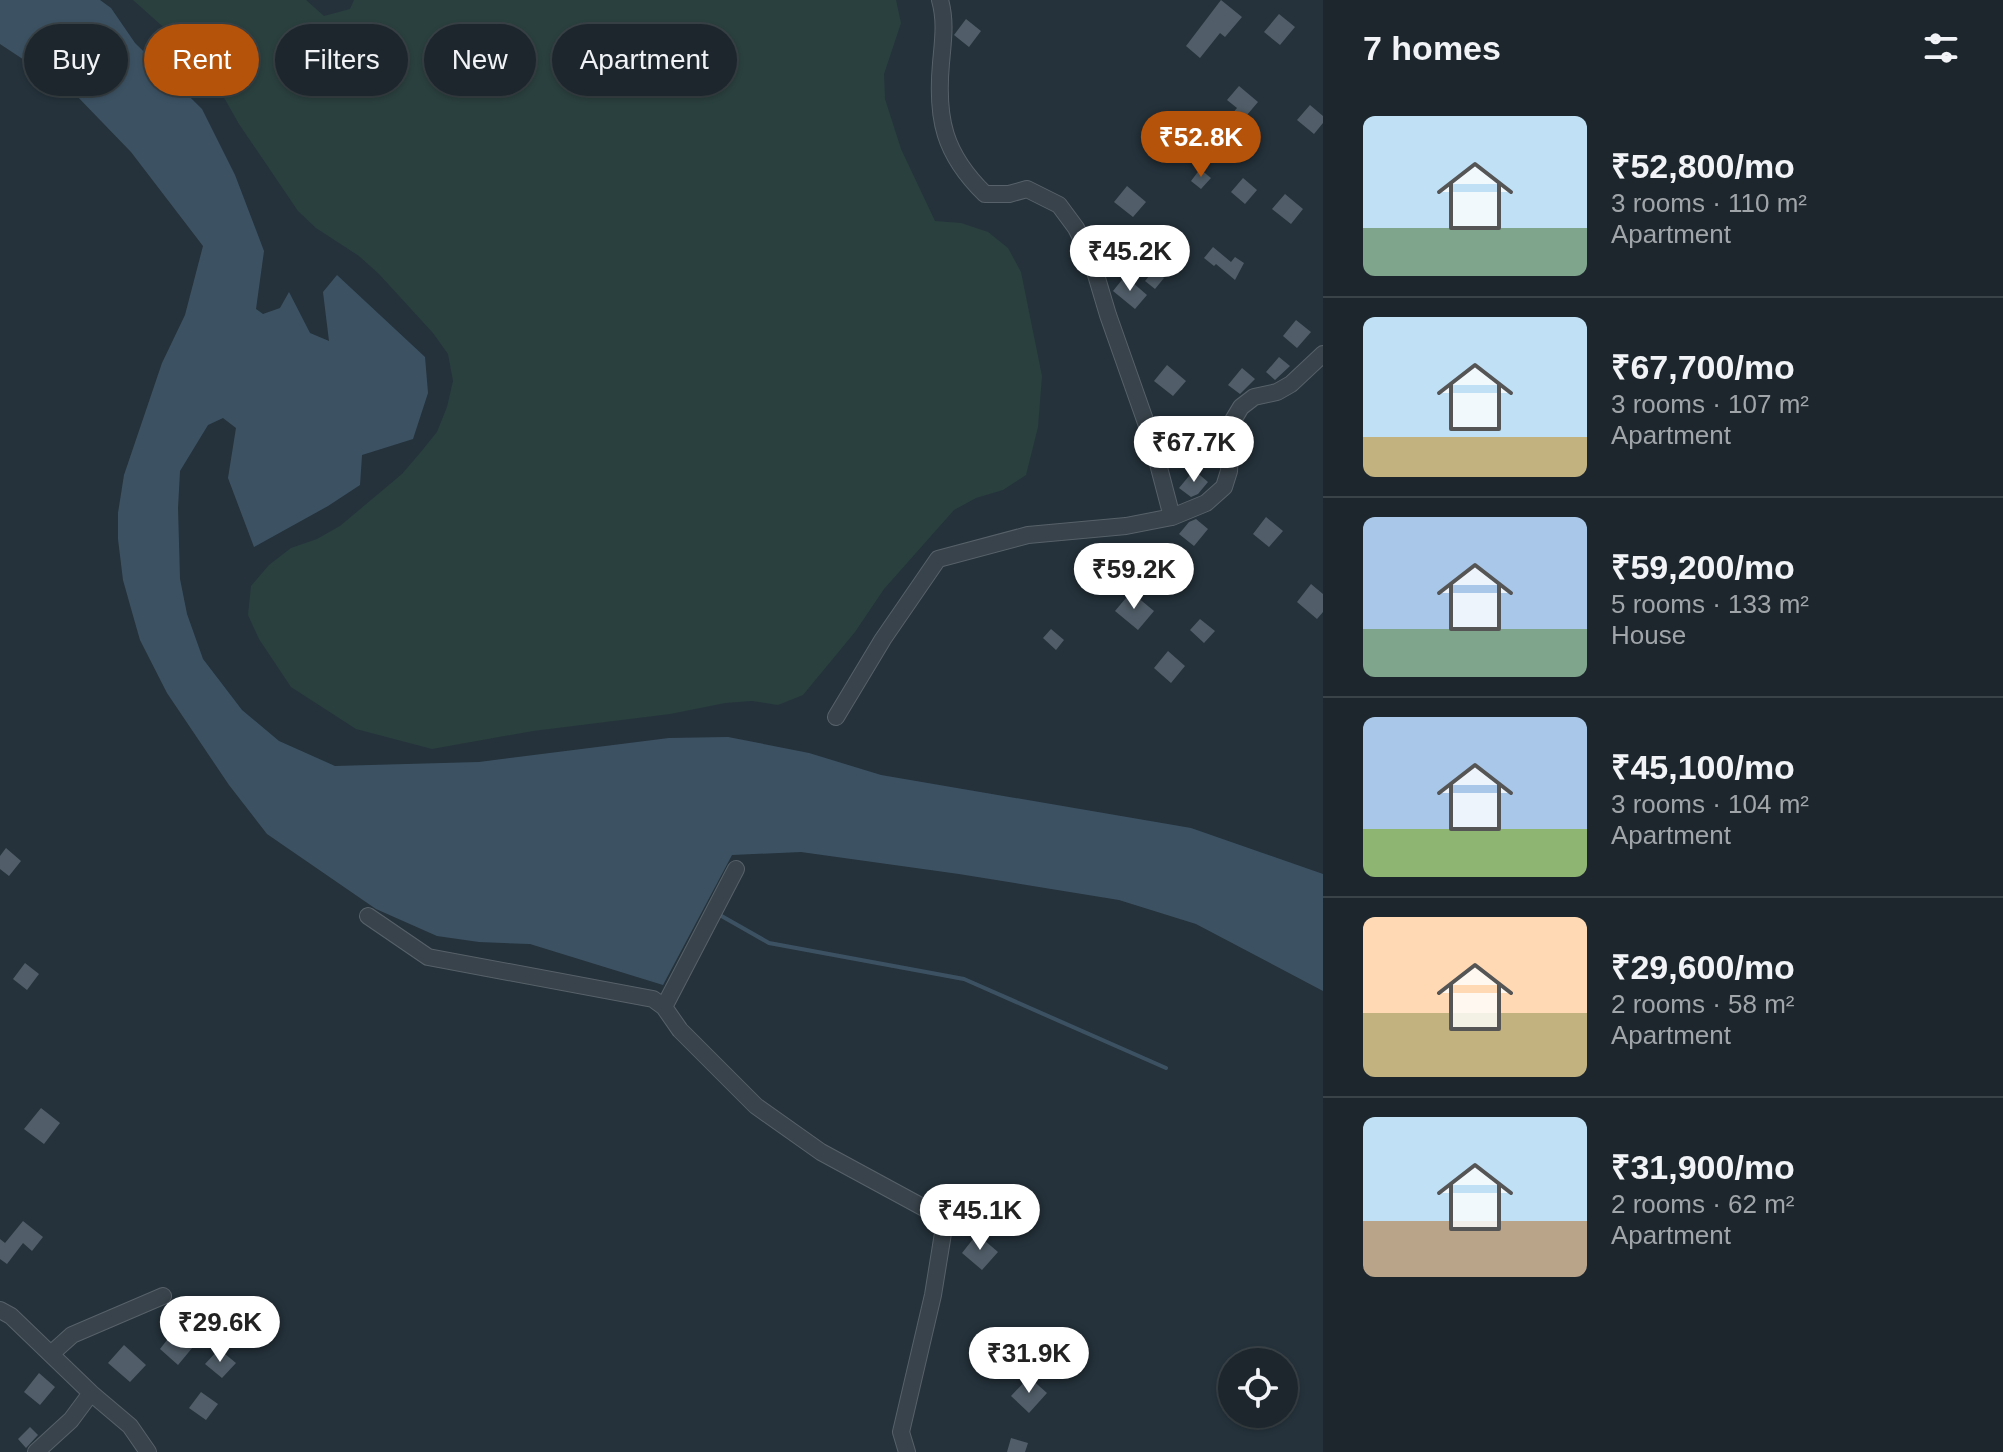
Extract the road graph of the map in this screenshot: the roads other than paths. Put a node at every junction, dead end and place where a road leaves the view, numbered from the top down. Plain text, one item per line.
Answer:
1 (940, 0) edge
2 (1323, 354) edge
3 (1172, 517) junction
4 (836, 717) dead end
5 (736, 869) dead end
6 (368, 916) dead end
7 (664, 1007) junction
8 (163, 1296) dead end
9 (0, 1310) edge
10 (52, 1353) junction
11 (91, 1393) junction
12 (36, 1452) edge
13 (148, 1452) edge
14 (907, 1452) edge

1 - 3 street
2 - 3 street
3 - 4 street
5 - 7 street
6 - 7 street
7 - 14 street
8 - 10 street
9 - 10 street
10 - 11 street
11 - 12 street
11 - 13 street

